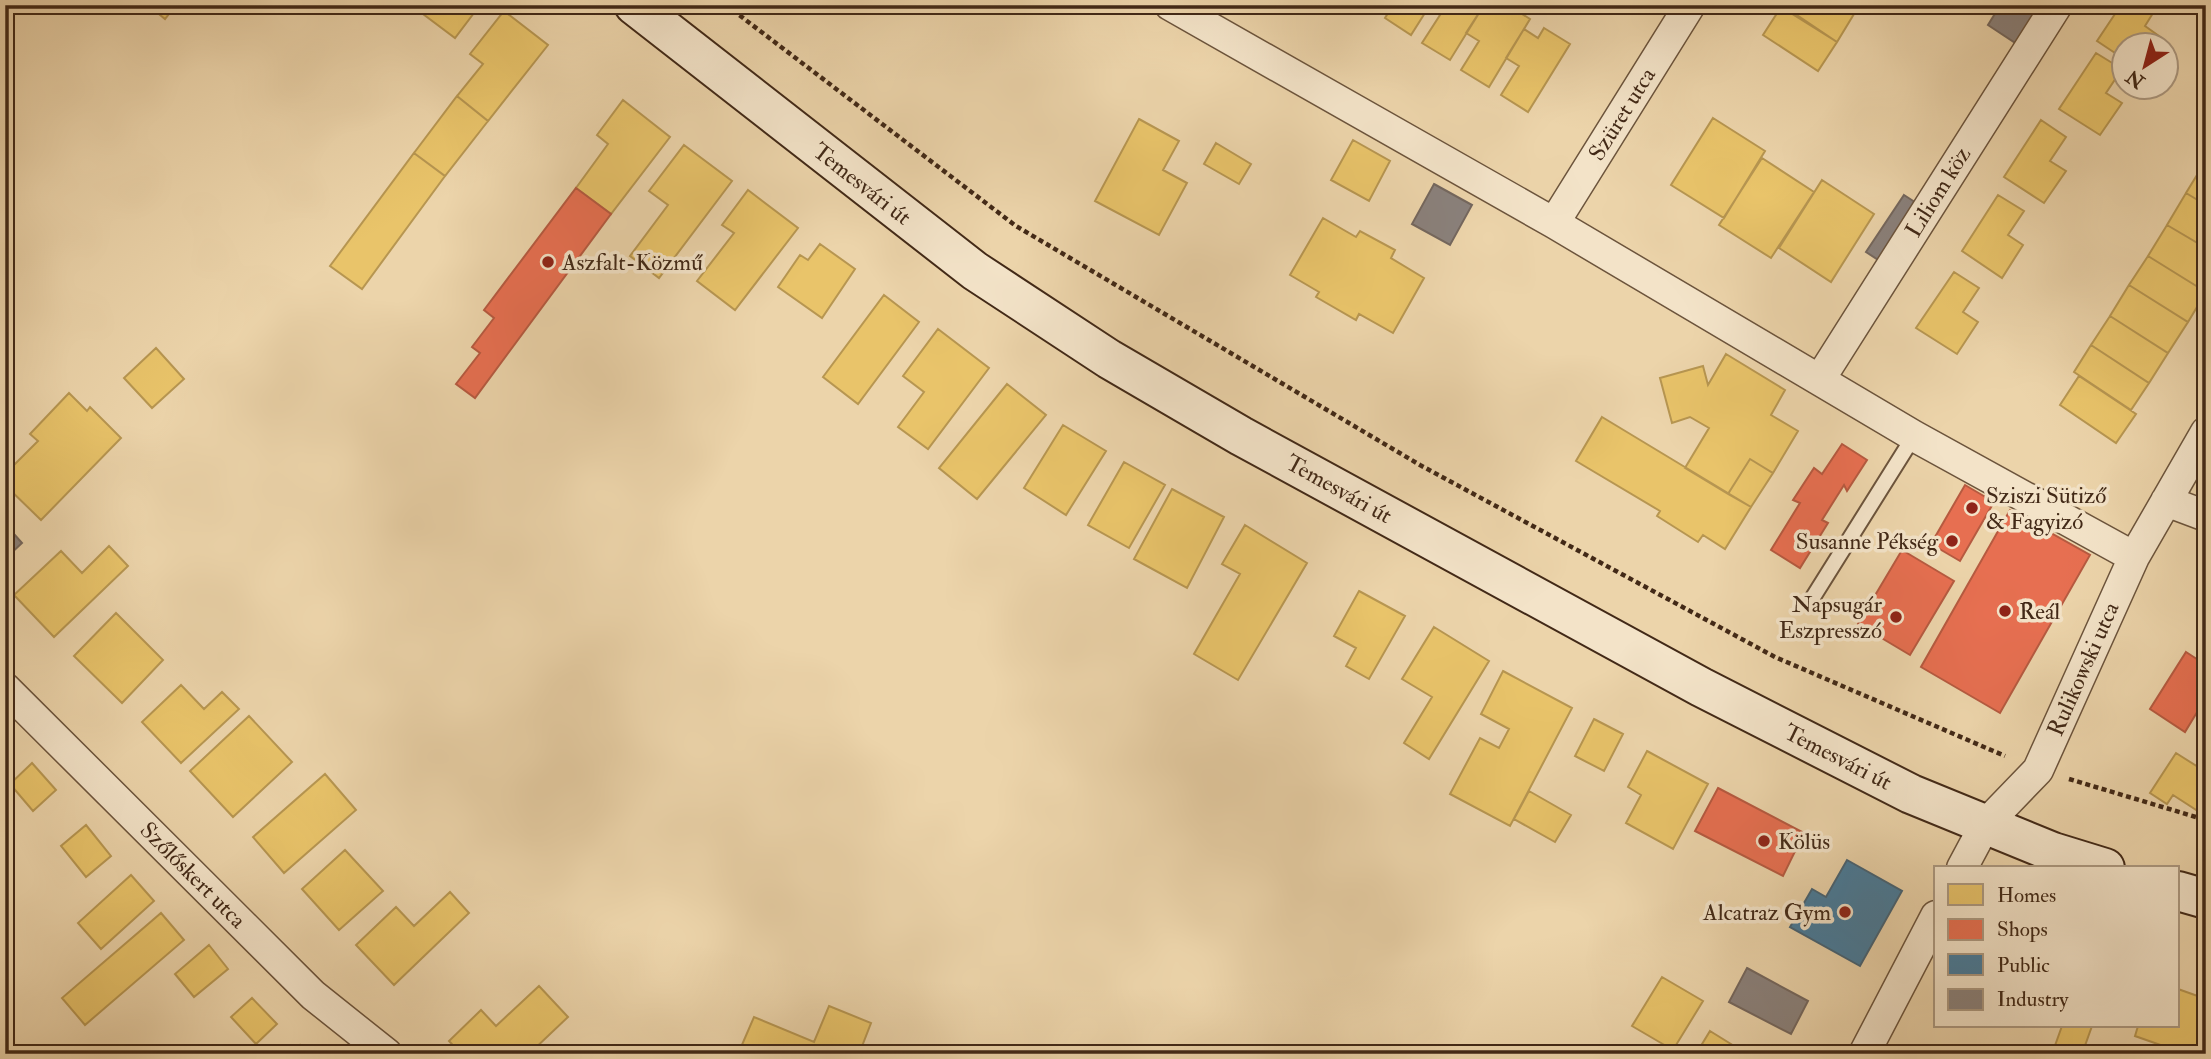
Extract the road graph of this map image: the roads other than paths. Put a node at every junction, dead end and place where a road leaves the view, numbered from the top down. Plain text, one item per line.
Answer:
1 (634, 5) edge
2 (1170, 5) edge
3 (1690, 5) edge
4 (2057, 5) edge
5 (1554, 223) junction
6 (1819, 379) junction
7 (2206, 432) edge
8 (1914, 436) junction
9 (2166, 501) junction
10 (2206, 516) edge
11 (2134, 556) junction
12 (1810, 602) dead end
13 (5, 688) edge
14 (1985, 825) junction
15 (1963, 866) edge
16 (2098, 866) edge
17 (2180, 892) edge
18 (2206, 899) edge
19 (1934, 920) edge
20 (387, 1054) edge
21 (1864, 1054) edge

1 - 14 street, Temesvári út
2 - 5 street
3 - 5 street, Szüret utca
4 - 6 street, Liliom köz
5 - 6 street
6 - 8 street
7 - 9 street, Rulikowski utca
8 - 11 street
8 - 12 lane
9 - 10 street
9 - 11 street, Rulikowski utca
11 - 14 street, Rulikowski utca
13 - 20 street, Szőlőskert utca
14 - 15 street, Rulikowski utca
14 - 16 street, Temesvári út
17 - 18 street
19 - 21 street

